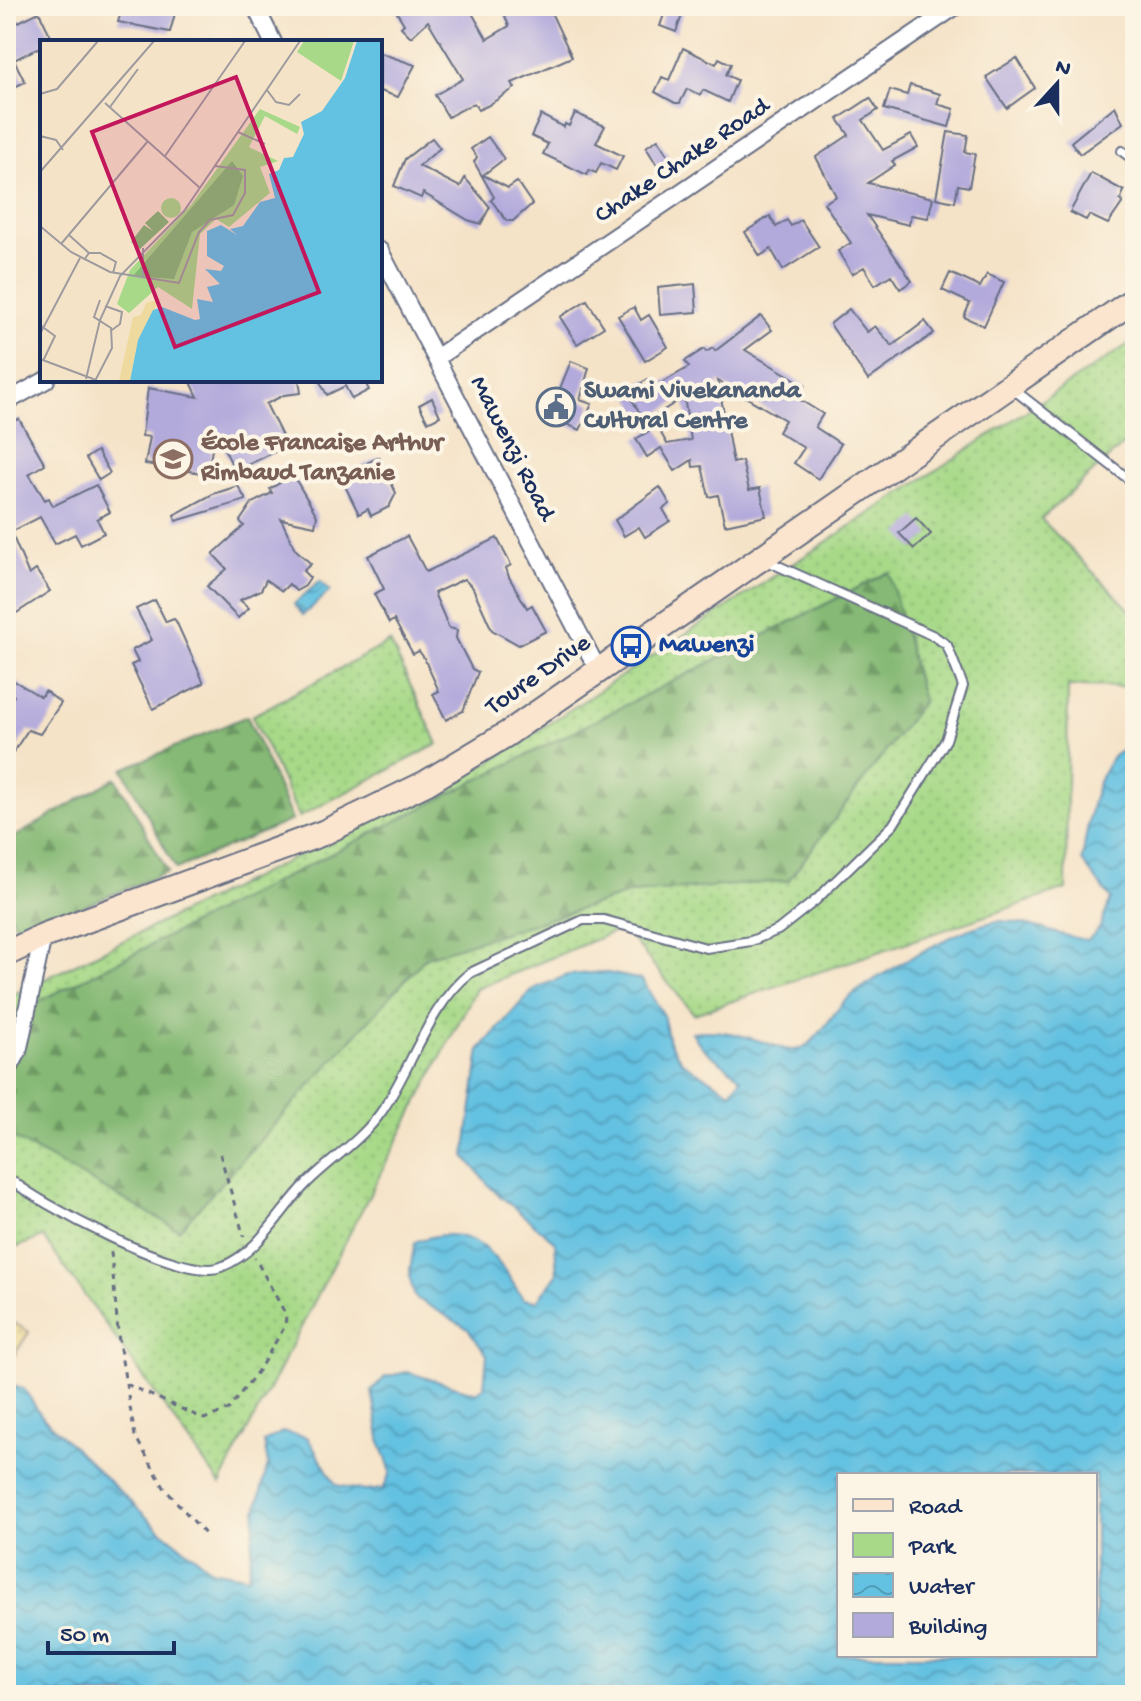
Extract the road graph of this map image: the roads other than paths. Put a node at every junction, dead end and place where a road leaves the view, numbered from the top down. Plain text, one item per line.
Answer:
1 (255, 6) edge
2 (956, 6) edge
3 (272, 40) edge
4 (1122, 151) dead end
5 (1135, 161) edge
6 (382, 255) edge
7 (1135, 299) edge
8 (436, 358) junction
9 (42, 382) edge
10 (1009, 386) junction
11 (6, 402) edge
12 (1135, 484) edge
13 (758, 557) junction
14 (598, 670) junction
15 (43, 936) junction
16 (6, 954) edge
17 (6, 1074) edge
18 (6, 1176) edge

1 - 3 street
2 - 8 street, Chake Chake Road
4 - 5 lane
6 - 8 street, Mawenzi Road
7 - 10 street, Toure Drive
8 - 14 street, Mawenzi Road
9 - 11 street
10 - 12 lane
10 - 13 street, Toure Drive
13 - 14 street, Toure Drive
13 - 18 lane
14 - 15 street, Toure Drive
15 - 16 street, Toure Drive
15 - 17 street

